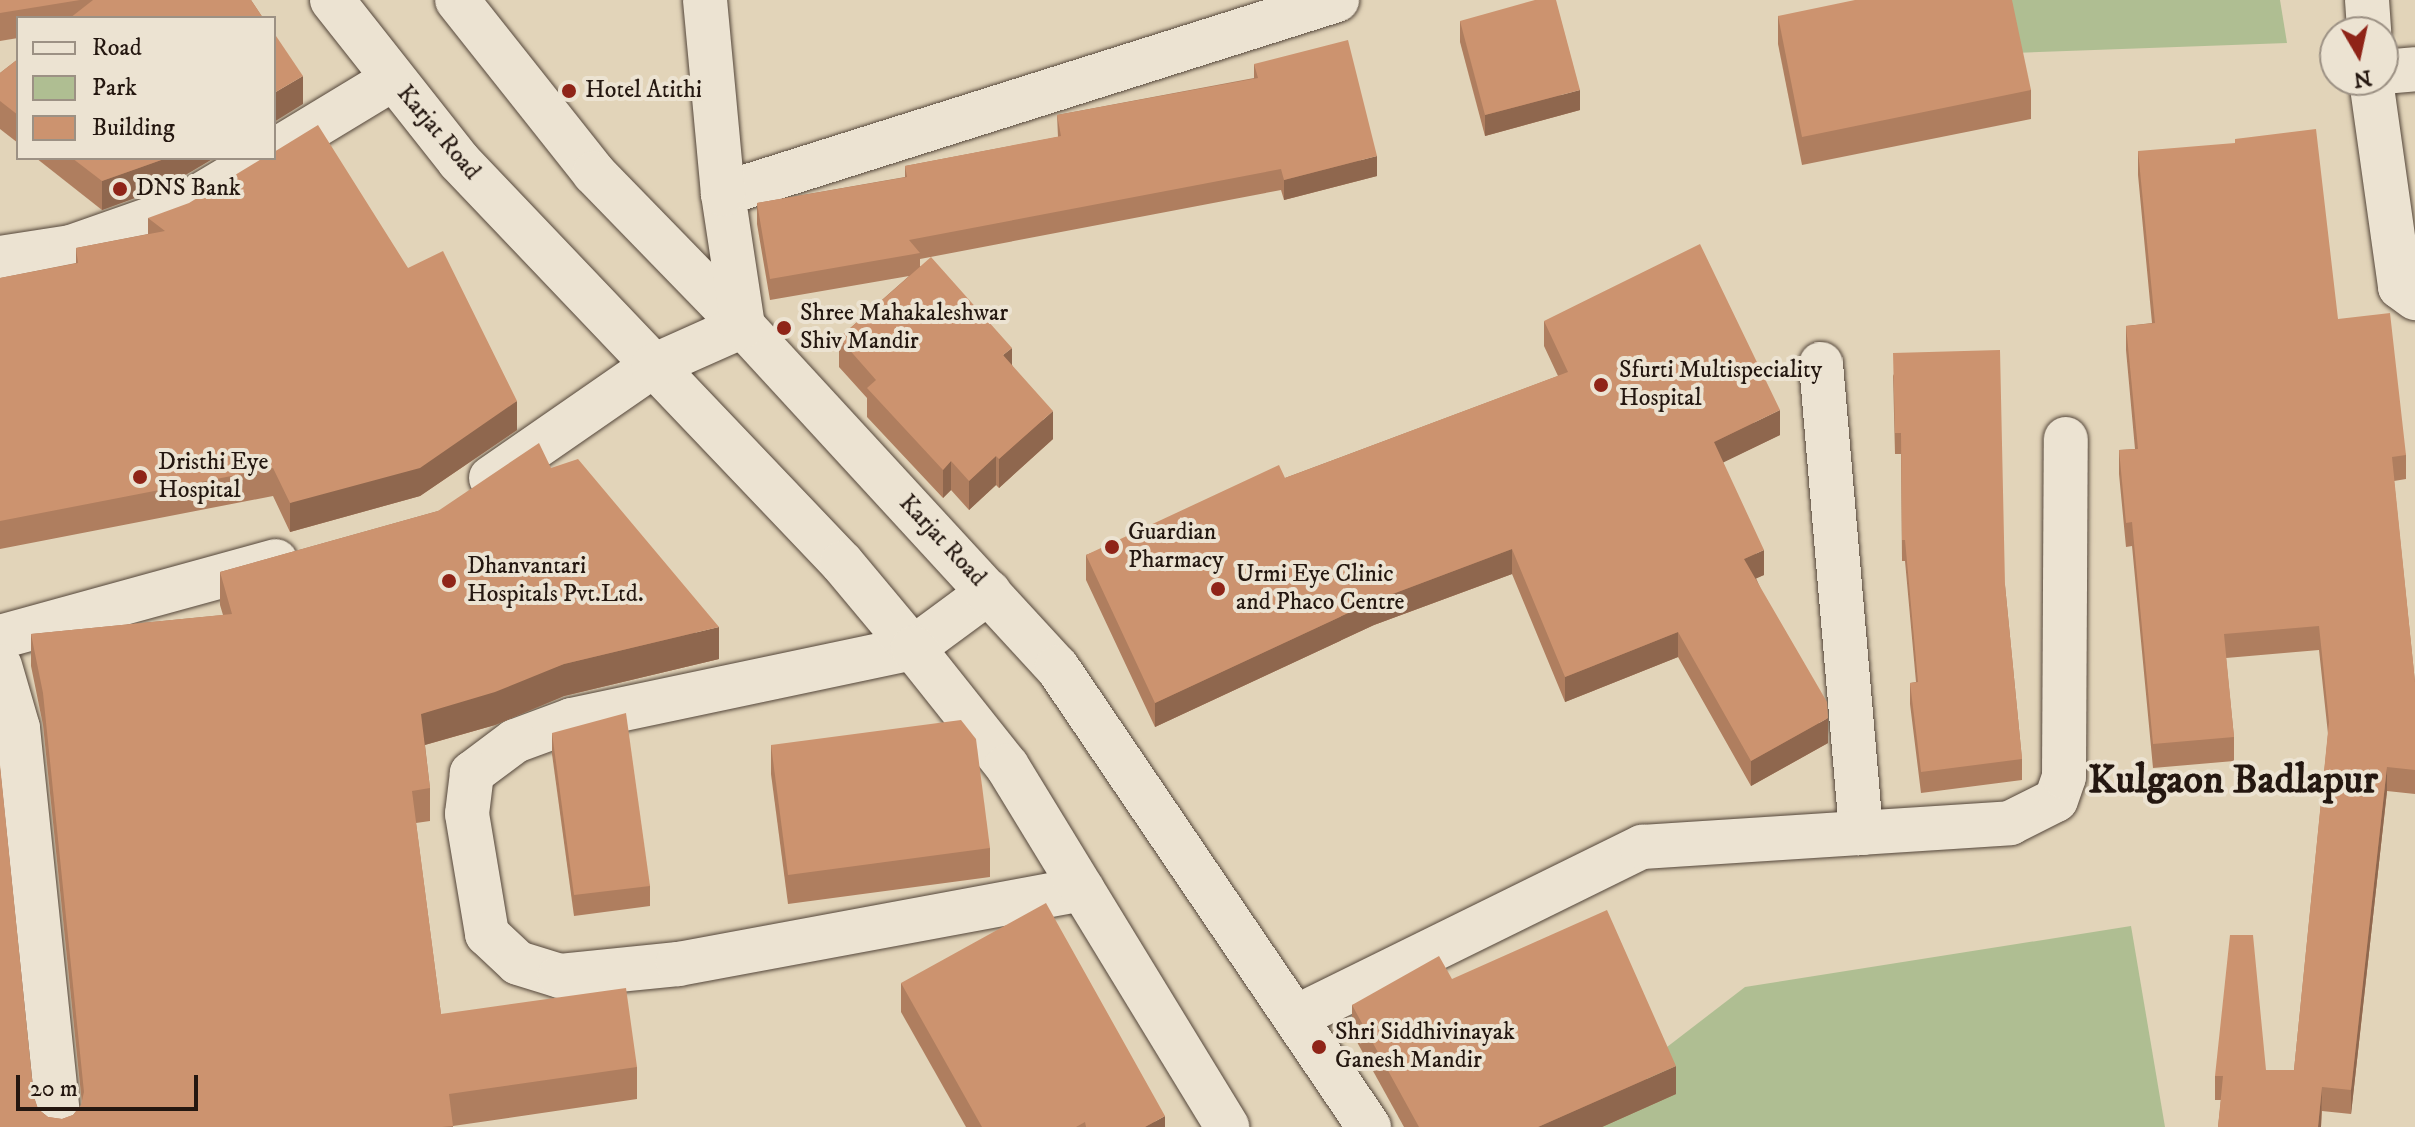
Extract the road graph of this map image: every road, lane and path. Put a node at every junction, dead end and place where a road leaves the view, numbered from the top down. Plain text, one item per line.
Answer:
1 (332, 0) edge
2 (457, 0) edge
3 (705, 0) edge
4 (1337, 0) edge
5 (393, 79) junction
6 (2373, 96) edge
7 (276, 150) edge
8 (260, 160) edge
9 (723, 194) junction
10 (0, 258) edge
11 (2415, 298) edge
12 (743, 326) junction
13 (1821, 364) dead end
14 (653, 366) junction
15 (2066, 439) dead end
16 (457, 501) edge
17 (308, 553) edge
18 (989, 592) junction
19 (0, 637) edge
20 (913, 648) junction
21 (0, 666) edge
22 (1861, 833) junction
23 (1082, 889) junction
24 (1296, 1017) junction
25 (59, 1127) edge
26 (1227, 1127) edge
27 (1369, 1127) edge

1 - 5 street, Karjat Road
2 - 12 street, Karjat Road
3 - 9 street
4 - 9 street
5 - 7 street
5 - 14 street, Karjat Road
6 - 11 street
8 - 10 street
9 - 12 street
12 - 14 street
12 - 18 street, Karjat Road
13 - 22 street
14 - 16 street
14 - 20 street, Karjat Road
15 - 22 street
17 - 19 street
18 - 20 street
18 - 24 street, Karjat Road
20 - 23 street, Karjat Road
20 - 23 street
21 - 25 street
22 - 24 street
23 - 26 street, Karjat Road
24 - 27 street, Karjat Road

